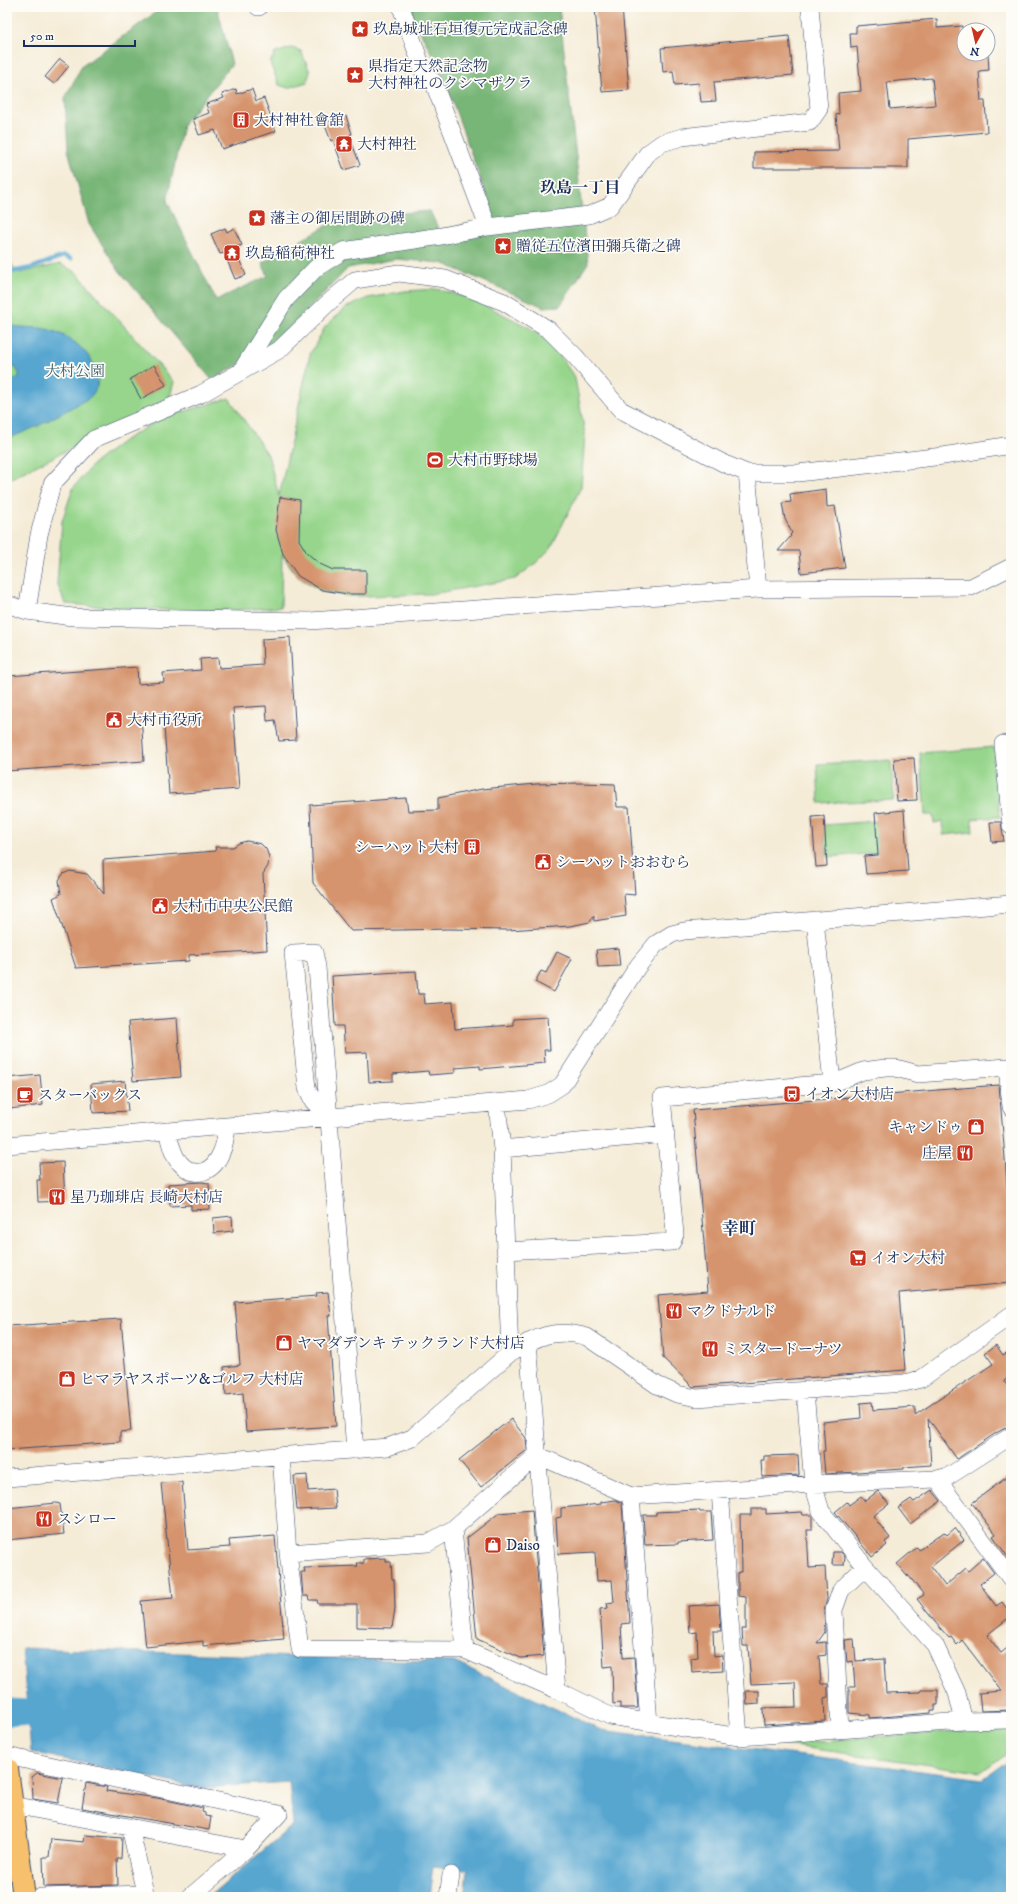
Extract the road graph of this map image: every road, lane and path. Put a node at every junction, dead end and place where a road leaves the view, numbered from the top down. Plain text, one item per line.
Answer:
1 (401, 7) edge
2 (810, 7) edge
3 (488, 227) junction
4 (242, 370) junction
5 (1011, 445) edge
6 (747, 473) junction
7 (1011, 567) edge
8 (758, 589) junction
9 (7, 604) edge
10 (27, 611) junction
11 (1003, 744) dead end
12 (1011, 826) edge
13 (1011, 904) edge
14 (815, 920) junction
15 (832, 1083) junction
16 (497, 1104) junction
17 (1011, 1107) edge
18 (328, 1117) junction
19 (227, 1126) junction
20 (167, 1131) junction
21 (666, 1134) junction
22 (7, 1145) edge
23 (502, 1149) junction
24 (505, 1251) junction
25 (1011, 1315) edge
26 (528, 1342) junction
27 (510, 1353) junction
28 (805, 1391) junction
29 (1011, 1437) edge
30 (355, 1450) junction
31 (537, 1455) junction
32 (281, 1456) junction
33 (7, 1478) edge
34 (938, 1479) junction
35 (813, 1484) junction
36 (720, 1491) junction
37 (631, 1496) junction
38 (453, 1529) junction
39 (288, 1553) junction
40 (865, 1567) junction
41 (1011, 1579) edge
42 (465, 1650) junction
43 (557, 1690) junction
44 (1011, 1720) edge
45 (964, 1721) junction
46 (649, 1723) junction
47 (840, 1731) junction
48 (739, 1737) junction
49 (7, 1756) edge
50 (7, 1769) edge
51 (9, 1804) edge
52 (130, 1827) junction
53 (246, 1849) junction
54 (451, 1875) dead end
55 (146, 1895) edge
56 (24, 1897) edge
57 (41, 1897) edge
58 (190, 1897) edge
59 (448, 1897) edge

1 - 3 street
2 - 3 street
3 - 4 street
4 - 6 street
4 - 10 street
5 - 6 street
6 - 8 street
7 - 8 street
8 - 10 street
9 - 10 street
11 - 12 street
13 - 14 street
14 - 15 street
14 - 16 street
15 - 17 street
15 - 21 street
16 - 18 street
16 - 23 street
18 - 18 street
18 - 19 street
18 - 30 street
19 - 20 street
19 - 20 street
20 - 22 street
21 - 23 street
21 - 24 street
23 - 24 street
24 - 27 street
25 - 28 street
26 - 27 street
26 - 28 street
26 - 31 street
27 - 30 street
28 - 35 street
29 - 34 street
30 - 32 street
31 - 37 street
31 - 38 street
31 - 43 street
32 - 33 street
32 - 39 street
34 - 35 street
34 - 41 street
35 - 36 street
35 - 40 street
36 - 37 street
36 - 48 street
37 - 46 street
38 - 39 street
38 - 42 street
39 - 42 street
40 - 45 street
40 - 47 street
42 - 43 street
43 - 46 street
44 - 45 street
45 - 47 street
46 - 48 street
47 - 48 street
49 - 53 street
50 - 51 highway
51 - 52 street
51 - 56 highway
52 - 53 street
52 - 55 street
53 - 58 street
54 - 59 street
55 - 57 street

